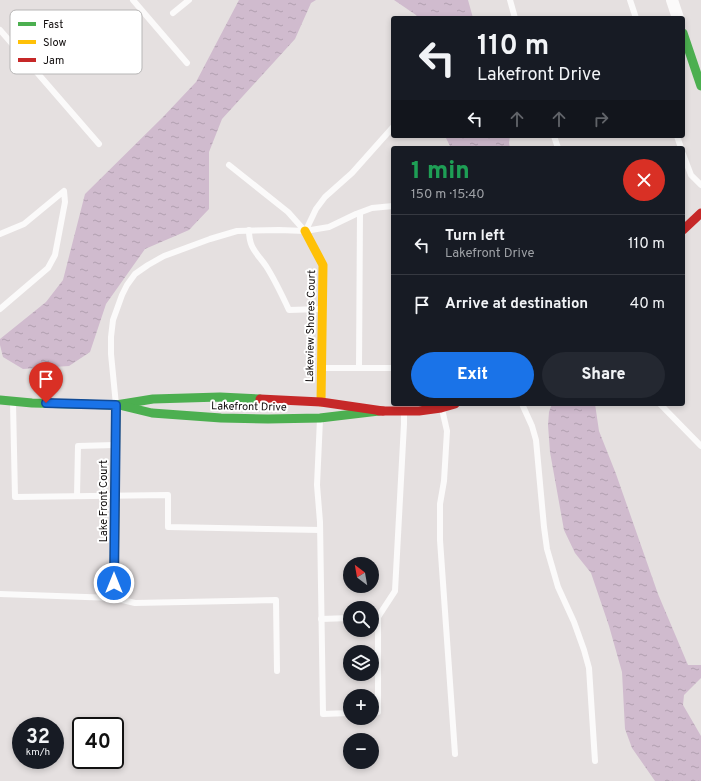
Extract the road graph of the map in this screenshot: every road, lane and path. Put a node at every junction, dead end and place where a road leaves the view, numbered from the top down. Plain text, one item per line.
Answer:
1 (133, 0) edge
2 (189, 0) edge
3 (510, 0) edge
4 (630, 0) edge
5 (672, 0) edge
6 (142, 10) edge
7 (142, 10) edge
8 (173, 13) dead end
9 (514, 16) edge
10 (635, 16) edge
11 (677, 16) edge
12 (0, 30) edge
13 (685, 39) edge
14 (10, 42) edge
15 (187, 63) dead end
16 (38, 74) edge
17 (701, 86) edge
18 (391, 129) edge
19 (99, 144) dead end
20 (685, 159) edge
21 (229, 164) dead end
22 (701, 185) edge
23 (391, 206) edge
24 (360, 213) junction
25 (701, 213) edge
26 (685, 228) edge
27 (249, 230) junction
28 (305, 231) junction
29 (0, 234) edge
30 (0, 309) edge
31 (322, 309) junction
32 (322, 368) junction
33 (359, 368) junction
34 (391, 368) edge
35 (0, 400) edge
36 (13, 401) junction
37 (321, 402) junction
38 (116, 405) junction
39 (448, 406) edge
40 (523, 406) edge
41 (662, 406) edge
42 (441, 408) junction
43 (383, 411) junction
44 (404, 411) junction
45 (320, 418) junction
46 (115, 445) junction
47 (701, 446) edge
48 (77, 496) junction
49 (115, 496) junction
50 (320, 530) junction
51 (0, 594) edge
52 (114, 598) junction
53 (379, 613) edge
54 (343, 618) edge
55 (322, 619) junction
56 (376, 637) edge
57 (277, 671) dead end
58 (377, 689) edge
59 (343, 713) edge
60 (455, 754) dead end
61 (594, 761) dead end

1 - 6 lane
2 - 8 lane
3 - 9 lane
4 - 10 lane
5 - 11 street
7 - 15 lane
12 - 14 lane
13 - 17 street
16 - 19 lane
18 - 28 lane
20 - 22 lane
21 - 28 lane
23 - 24 lane
24 - 28 lane
24 - 33 lane
25 - 26 street
27 - 28 lane
27 - 31 lane
27 - 38 lane
28 - 31 street, Lakeview Shores Court
29 - 30 lane
31 - 32 street, Lakeview Shores Court
32 - 33 lane
32 - 37 street, Lakeview Shores Court
33 - 34 lane
35 - 36 street, Lakefront Drive
36 - 38 street, Lakefront Drive
36 - 48 lane
37 - 38 street, Lakefront Drive
37 - 43 street, Lakefront Drive
38 - 45 street, Lakefront Drive
38 - 46 street, Lake Front Court
39 - 42 street, Lakefront Drive
40 - 61 lane
41 - 47 lane
42 - 44 street, Lakefront Drive
42 - 60 lane
43 - 44 street, Lakefront Drive
43 - 45 street, Lakefront Drive
44 - 53 lane
45 - 50 lane
46 - 48 lane
46 - 49 street, Lake Front Court
48 - 49 lane
49 - 50 lane
49 - 52 street, Lake Front Court
50 - 55 lane
51 - 52 lane
52 - 57 lane
54 - 55 lane
55 - 59 lane
56 - 58 lane

